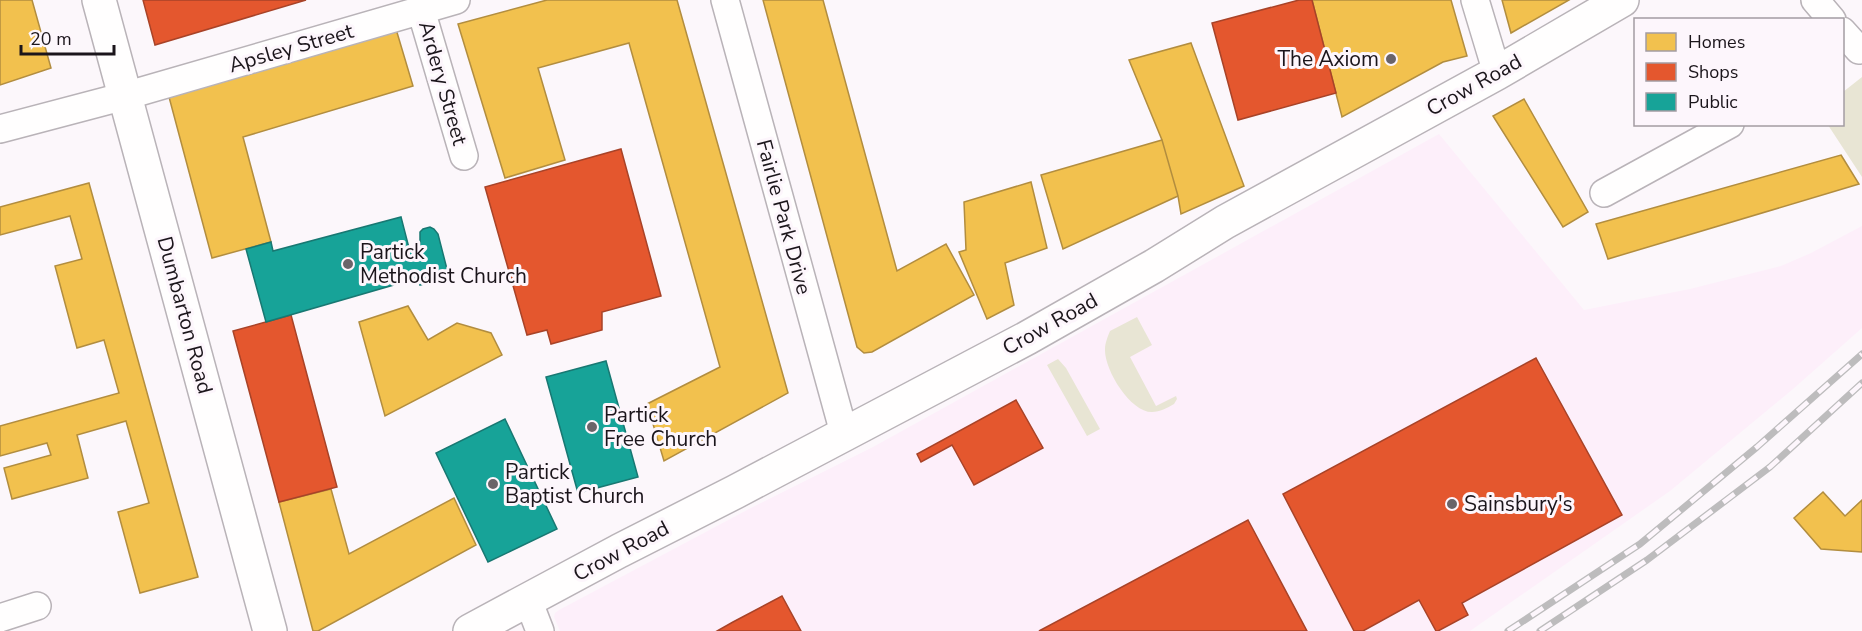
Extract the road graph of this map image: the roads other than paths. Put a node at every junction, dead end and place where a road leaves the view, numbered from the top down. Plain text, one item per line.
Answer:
1 (99, 0) edge
2 (456, 0) edge
3 (724, 0) edge
4 (1475, 0) edge
5 (1622, 0) edge
6 (1815, 0) edge
7 (421, 10) junction
8 (1830, 18) edge
9 (1497, 73) junction
10 (125, 96) junction
11 (1726, 126) edge
12 (0, 129) edge
13 (464, 156) dead end
14 (1604, 193) dead end
15 (844, 433) junction
16 (528, 600) junction
17 (37, 606) dead end
18 (0, 618) edge
19 (270, 631) edge
20 (470, 631) edge
21 (540, 631) edge

1 - 10 street, Dumbarton Road
2 - 7 street, Apsley Street
3 - 15 street, Fairlie Park Drive
4 - 9 street
5 - 9 street, Crow Road
6 - 8 street
7 - 10 street, Apsley Street
7 - 13 street, Ardery Street
9 - 15 street, Crow Road
10 - 12 street, Apsley Street
10 - 19 street, Dumbarton Road
11 - 14 street
15 - 16 street, Crow Road
16 - 20 street, Crow Road
16 - 21 street
17 - 18 street

